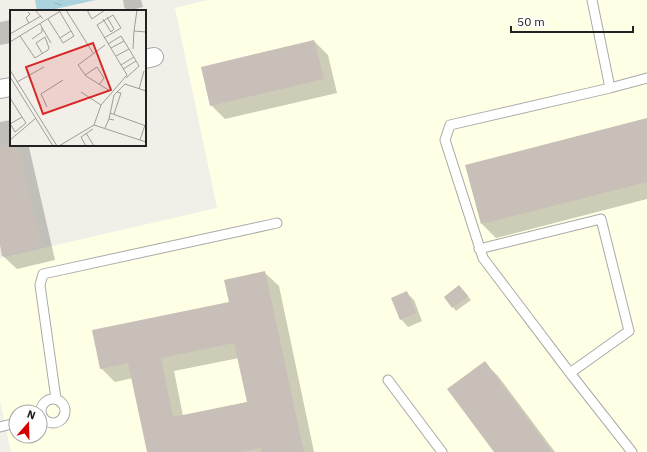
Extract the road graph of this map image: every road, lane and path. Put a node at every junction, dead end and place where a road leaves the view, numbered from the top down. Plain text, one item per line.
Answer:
1 (592, 0) edge
2 (647, 78) edge
3 (10, 87) edge
4 (610, 88) junction
5 (0, 89) edge
6 (277, 223) dead end
7 (479, 249) junction
8 (570, 373) junction
9 (388, 380) dead end
10 (56, 399) junction
11 (43, 404) edge
12 (48, 422) edge
13 (442, 452) edge
14 (632, 452) edge

1 - 4 lane
2 - 4 lane
3 - 5 street
4 - 7 lane
6 - 10 lane
7 - 8 lane
7 - 8 lane
8 - 14 lane
9 - 13 lane
10 - 11 lane
10 - 12 lane

